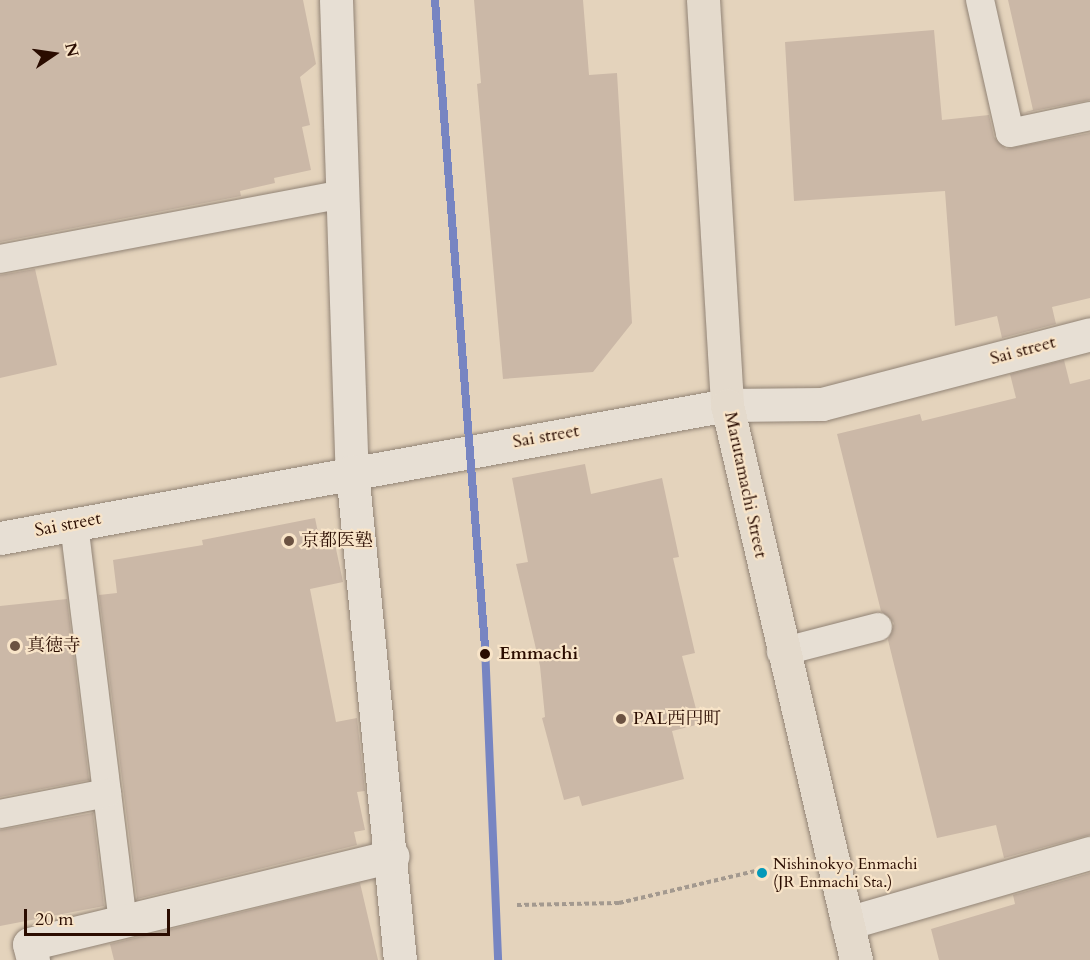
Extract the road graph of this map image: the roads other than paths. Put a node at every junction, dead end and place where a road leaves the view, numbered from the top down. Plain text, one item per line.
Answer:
1 (336, 0) edge
2 (703, 0) edge
3 (980, 0) edge
4 (1090, 116) edge
5 (343, 194) junction
6 (0, 259) edge
7 (1090, 334) edge
8 (727, 405) junction
9 (352, 471) junction
10 (74, 524) junction
11 (0, 538) edge
12 (878, 627) dead end
13 (781, 652) junction
14 (108, 793) junction
15 (0, 814) edge
16 (1090, 853) edge
17 (392, 856) junction
18 (123, 922) junction
19 (847, 923) junction
20 (33, 960) edge
21 (400, 960) edge
22 (856, 960) edge

1 - 5 street
2 - 8 main road, Marutamachi Street
3 - 4 lane
5 - 6 lane
5 - 9 street
7 - 8 street, Sai street
8 - 9 street, Sai street
8 - 13 main road, Marutamachi Street
9 - 10 street, Sai street
9 - 17 street
10 - 11 street, Sai street
10 - 14 lane
12 - 13 lane
13 - 19 main road, Marutamachi Street
14 - 15 lane
14 - 18 lane
16 - 19 street
17 - 18 street
17 - 21 street
18 - 20 street
19 - 22 main road, Marutamachi Street

